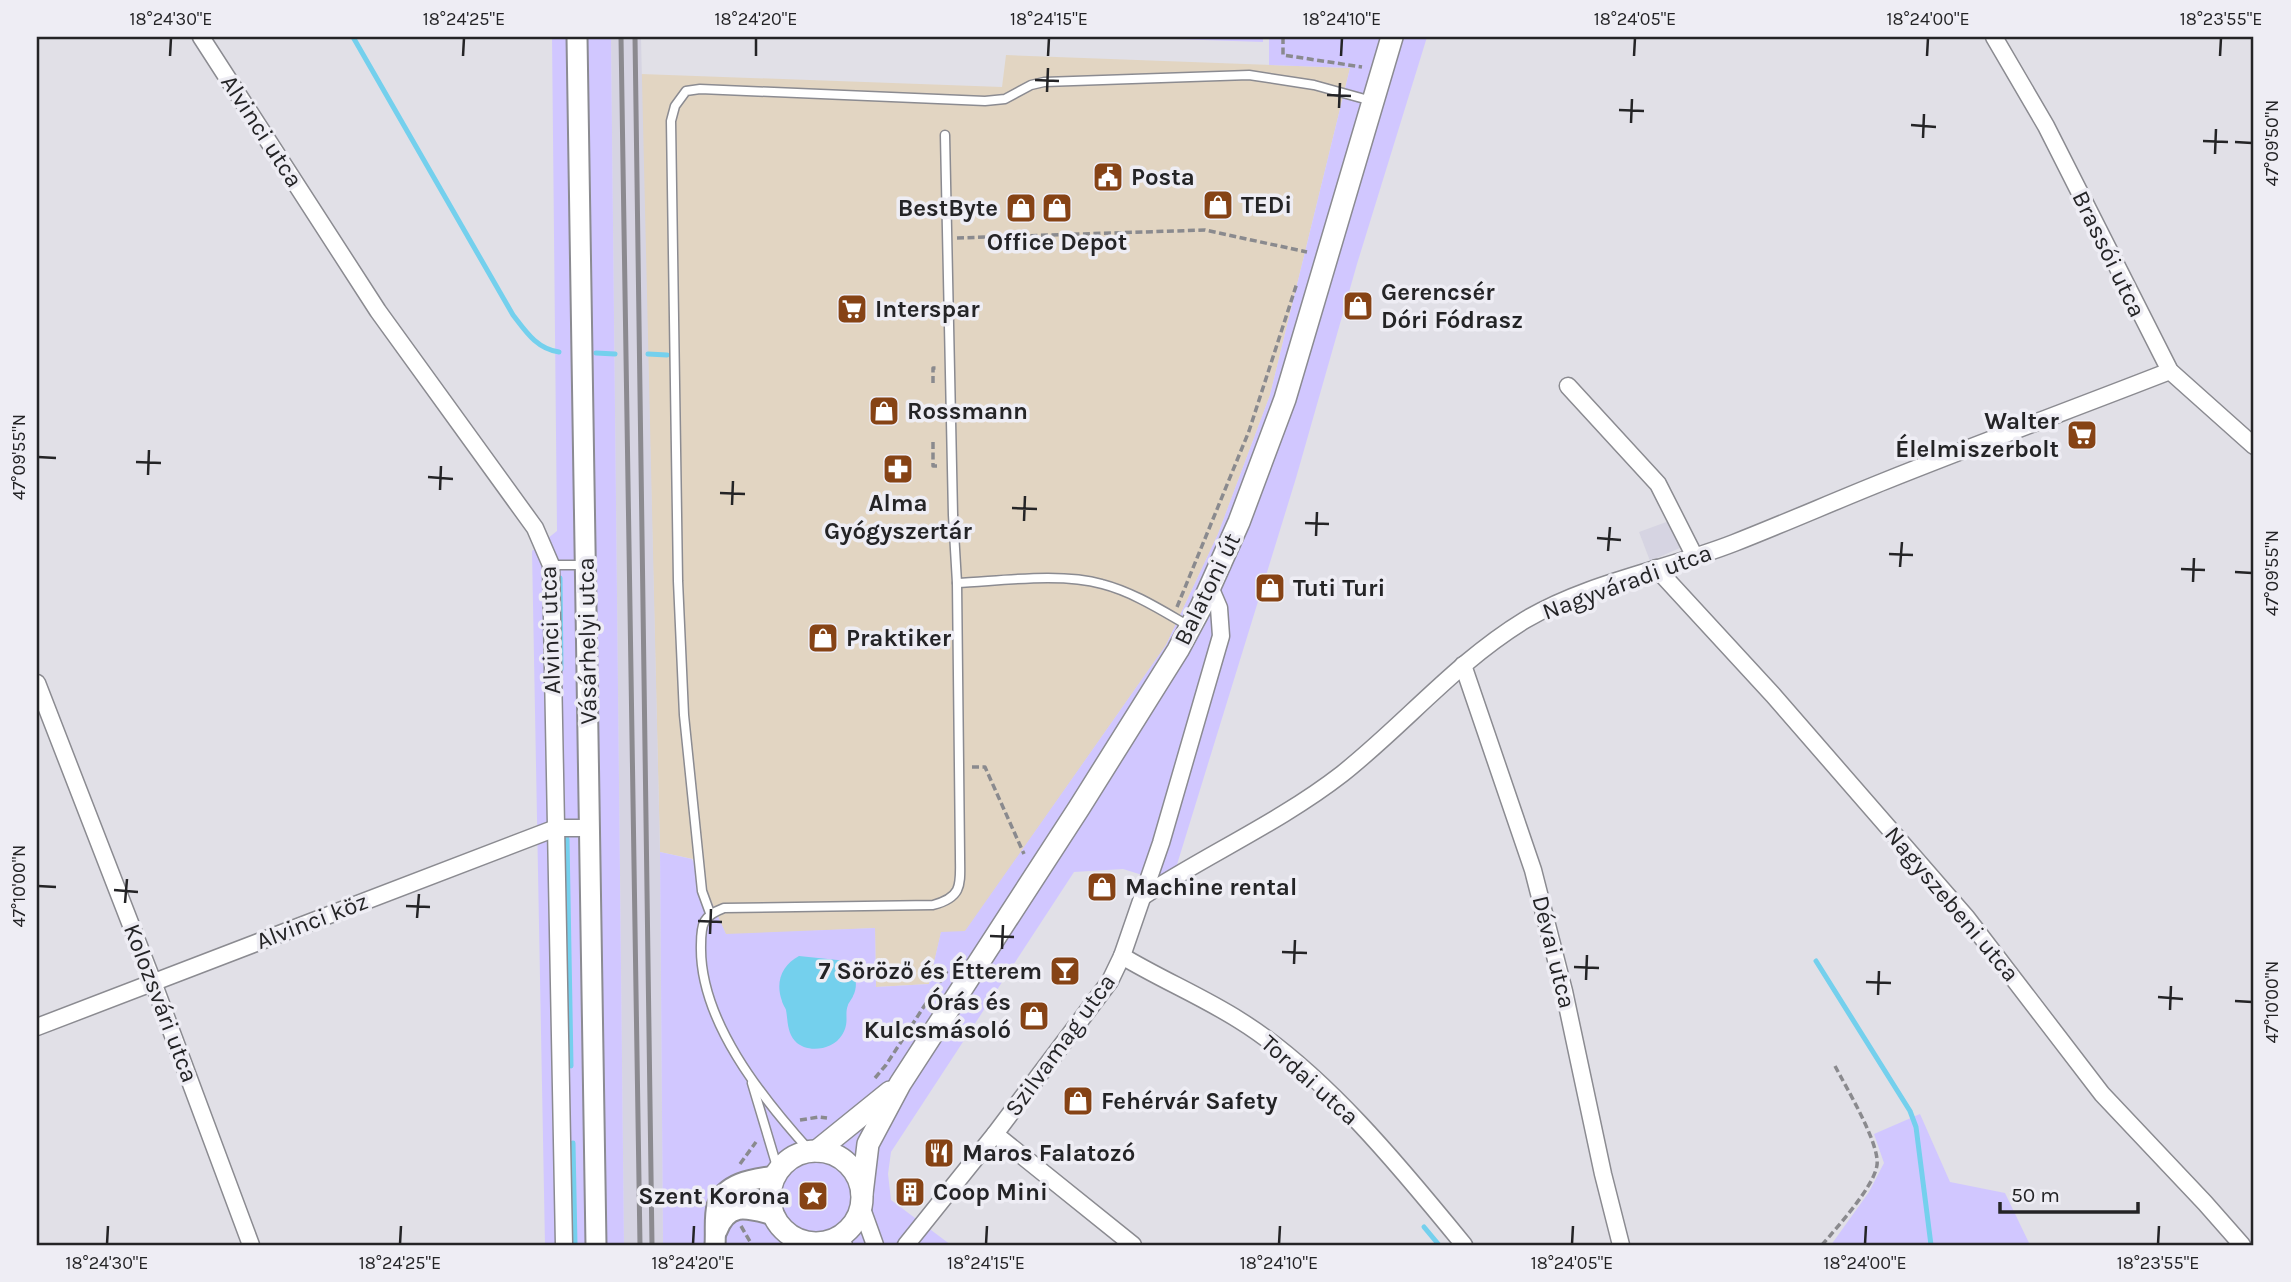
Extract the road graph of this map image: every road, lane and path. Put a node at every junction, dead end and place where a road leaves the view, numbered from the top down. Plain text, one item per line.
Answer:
1 (201, 37) edge
2 (577, 37) edge
3 (1283, 37) edge
4 (1392, 37) edge
5 (1994, 37) edge
6 (1374, 69) dead end
7 (1366, 100) junction
8 (945, 135) dead end
9 (948, 239) junction
10 (1307, 252) dead end
11 (1299, 277) dead end
12 (2170, 371) junction
13 (1568, 386) dead end
14 (2254, 446) edge
15 (1695, 557) junction
16 (551, 565) junction
17 (586, 565) junction
18 (1656, 568) junction
19 (957, 583) junction
20 (1210, 587) junction
21 (1201, 607) junction
22 (1182, 622) junction
23 (1214, 658) junction
24 (1463, 666) junction
25 (37, 684) edge
26 (960, 771) junction
27 (555, 828) junction
28 (589, 828) junction
29 (1032, 842) dead end
30 (1142, 897) junction
31 (710, 913) junction
32 (1122, 956) junction
33 (951, 965) dead end
34 (153, 982) junction
35 (37, 1027) edge
36 (1835, 1066) dead end
37 (751, 1077) junction
38 (870, 1083) dead end
39 (900, 1084) junction
40 (829, 1118) dead end
41 (788, 1126) junction
42 (995, 1135) junction
43 (768, 1136) junction
44 (814, 1151) junction
45 (777, 1173) junction
46 (737, 1184) junction
47 (862, 1200) junction
48 (775, 1219) junction
49 (716, 1238) edge
50 (828, 1244) edge
51 (251, 1245) edge
52 (564, 1245) edge
53 (596, 1245) edge
54 (774, 1245) edge
55 (875, 1245) edge
56 (906, 1245) edge
57 (1133, 1245) edge
58 (1464, 1245) edge
59 (1621, 1245) edge
60 (1822, 1245) edge
61 (2242, 1245) edge

1 - 16 street, Alvinci utca
2 - 17 street, Vásárhelyi utca
3 - 6 path
4 - 7 main road, Balatoni út
5 - 12 street, Brassói utca
7 - 20 main road, Balatoni út
7 - 31 lane
8 - 9 lane
9 - 10 path
9 - 19 lane
11 - 22 path
12 - 14 street, Brassói utca
12 - 15 street, Nagyváradi utca
13 - 15 street
15 - 18 street, Nagyváradi utca
16 - 17 lane
16 - 27 street, Alvinci utca
17 - 28 street, Vásárhelyi utca
18 - 24 street, Nagyváradi utca
18 - 61 street, Nagyszebeni utca
19 - 22 lane
19 - 26 lane
20 - 21 main road, Balatoni út
20 - 23 street, Szilvamag utca
21 - 22 main road, Balatoni út
21 - 23 street, Szilvamag utca
22 - 39 main road, Balatoni út
23 - 30 street, Szilvamag utca
24 - 30 street, Nagyváradi utca
24 - 59 street, Dévai utca
25 - 34 street, Kolozsvári utca
26 - 29 path
26 - 31 lane
27 - 28 street, Alvinci köz
27 - 34 street, Alvinci köz
27 - 52 street, Alvinci utca
28 - 53 street, Vásárhelyi utca
30 - 32 street, Szilvamag utca
31 - 37 lane
32 - 42 street, Szilvamag utca
32 - 58 street, Tordai utca
33 - 38 path
34 - 35 street, Alvinci köz
34 - 51 street, Kolozsvári utca
36 - 60 path
37 - 41 lane
37 - 43 lane
39 - 44 main road, Balatoni út
39 - 47 main road, Balatoni út
40 - 41 path
41 - 44 lane
42 - 56 street, Szilvamag utca
42 - 57 street
43 - 45 lane
43 - 46 path
44 - 45 main road
44 - 47 main road
45 - 46 street
45 - 48 main road
46 - 49 street
47 - 50 main road
47 - 55 street
48 - 49 street
48 - 50 main road
48 - 54 main road

